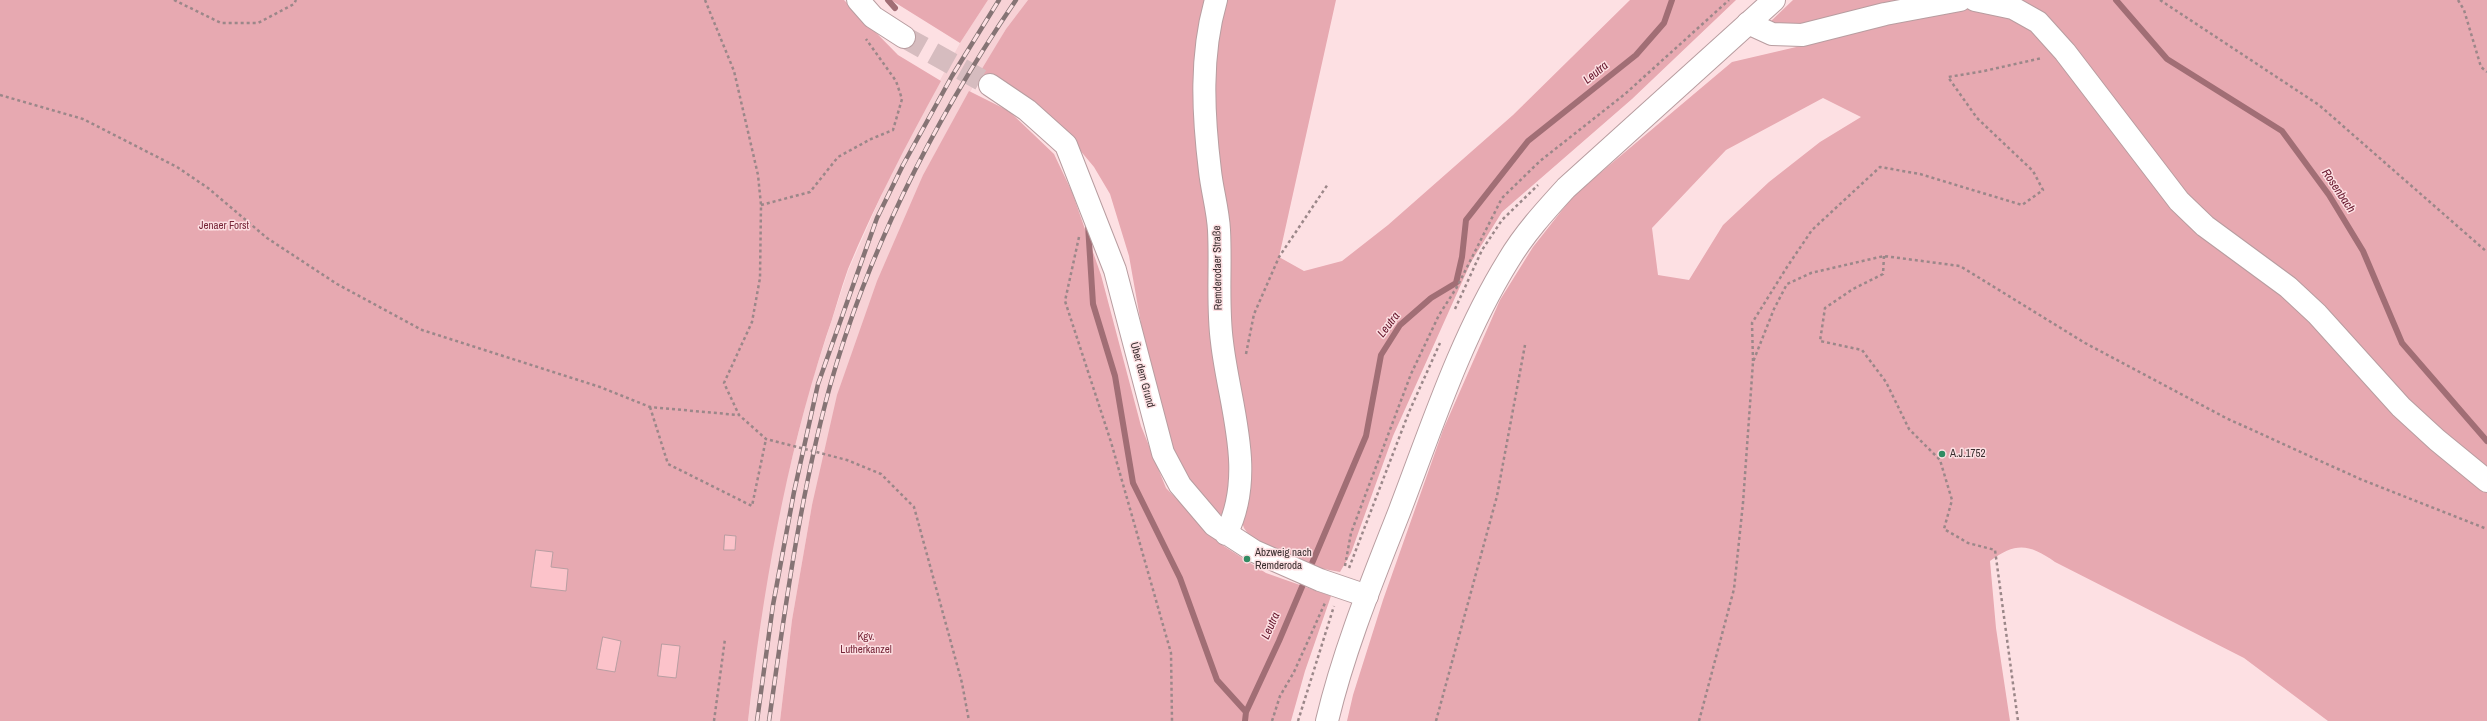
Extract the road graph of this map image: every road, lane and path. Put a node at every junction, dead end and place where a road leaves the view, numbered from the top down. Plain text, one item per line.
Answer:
1 (174, 0) edge
2 (296, 0) edge
3 (705, 0) edge
4 (858, 0) edge
5 (1216, 0) edge
6 (1774, 0) edge
7 (1960, 0) edge
8 (1975, 0) edge
9 (2160, 0) edge
10 (2458, 0) edge
11 (873, 17) junction
12 (1748, 24) junction
13 (904, 37) tunnel mouth
14 (2066, 52) junction
15 (2487, 72) edge
16 (990, 85) tunnel mouth
17 (0, 95) edge
18 (1328, 184) dead end
19 (761, 205) junction
20 (1079, 234) dead end
21 (2487, 252) edge
22 (1884, 256) junction
23 (1524, 345) dead end
24 (1245, 358) dead end
25 (1753, 362) junction
26 (650, 407) junction
27 (739, 415) junction
28 (766, 439) junction
29 (2487, 480) edge
30 (2487, 529) edge
31 (1226, 534) junction
32 (1367, 596) junction
33 (724, 639) dead end
34 (714, 721) edge
35 (969, 721) edge
36 (1172, 721) edge
37 (1327, 721) edge
38 (1436, 721) edge
39 (1699, 721) edge
40 (2018, 721) edge

1 - 2 path
3 - 19 path
4 - 11 street
5 - 31 street, Remderodaer Straße
6 - 12 street
7 - 12 street
8 - 14 street
9 - 21 path
10 - 15 path
11 - 13 street
11 - 19 path
12 - 32 street
14 - 25 path
14 - 29 street
16 - 31 street, Über dem Grund
17 - 26 path
18 - 24 path
19 - 27 path
20 - 36 path
22 - 25 path
22 - 30 path
22 - 40 path
23 - 38 path
25 - 39 path
26 - 27 path
26 - 28 path
27 - 28 path
28 - 35 path
31 - 32 street, Über dem Grund
32 - 37 street
33 - 34 path

